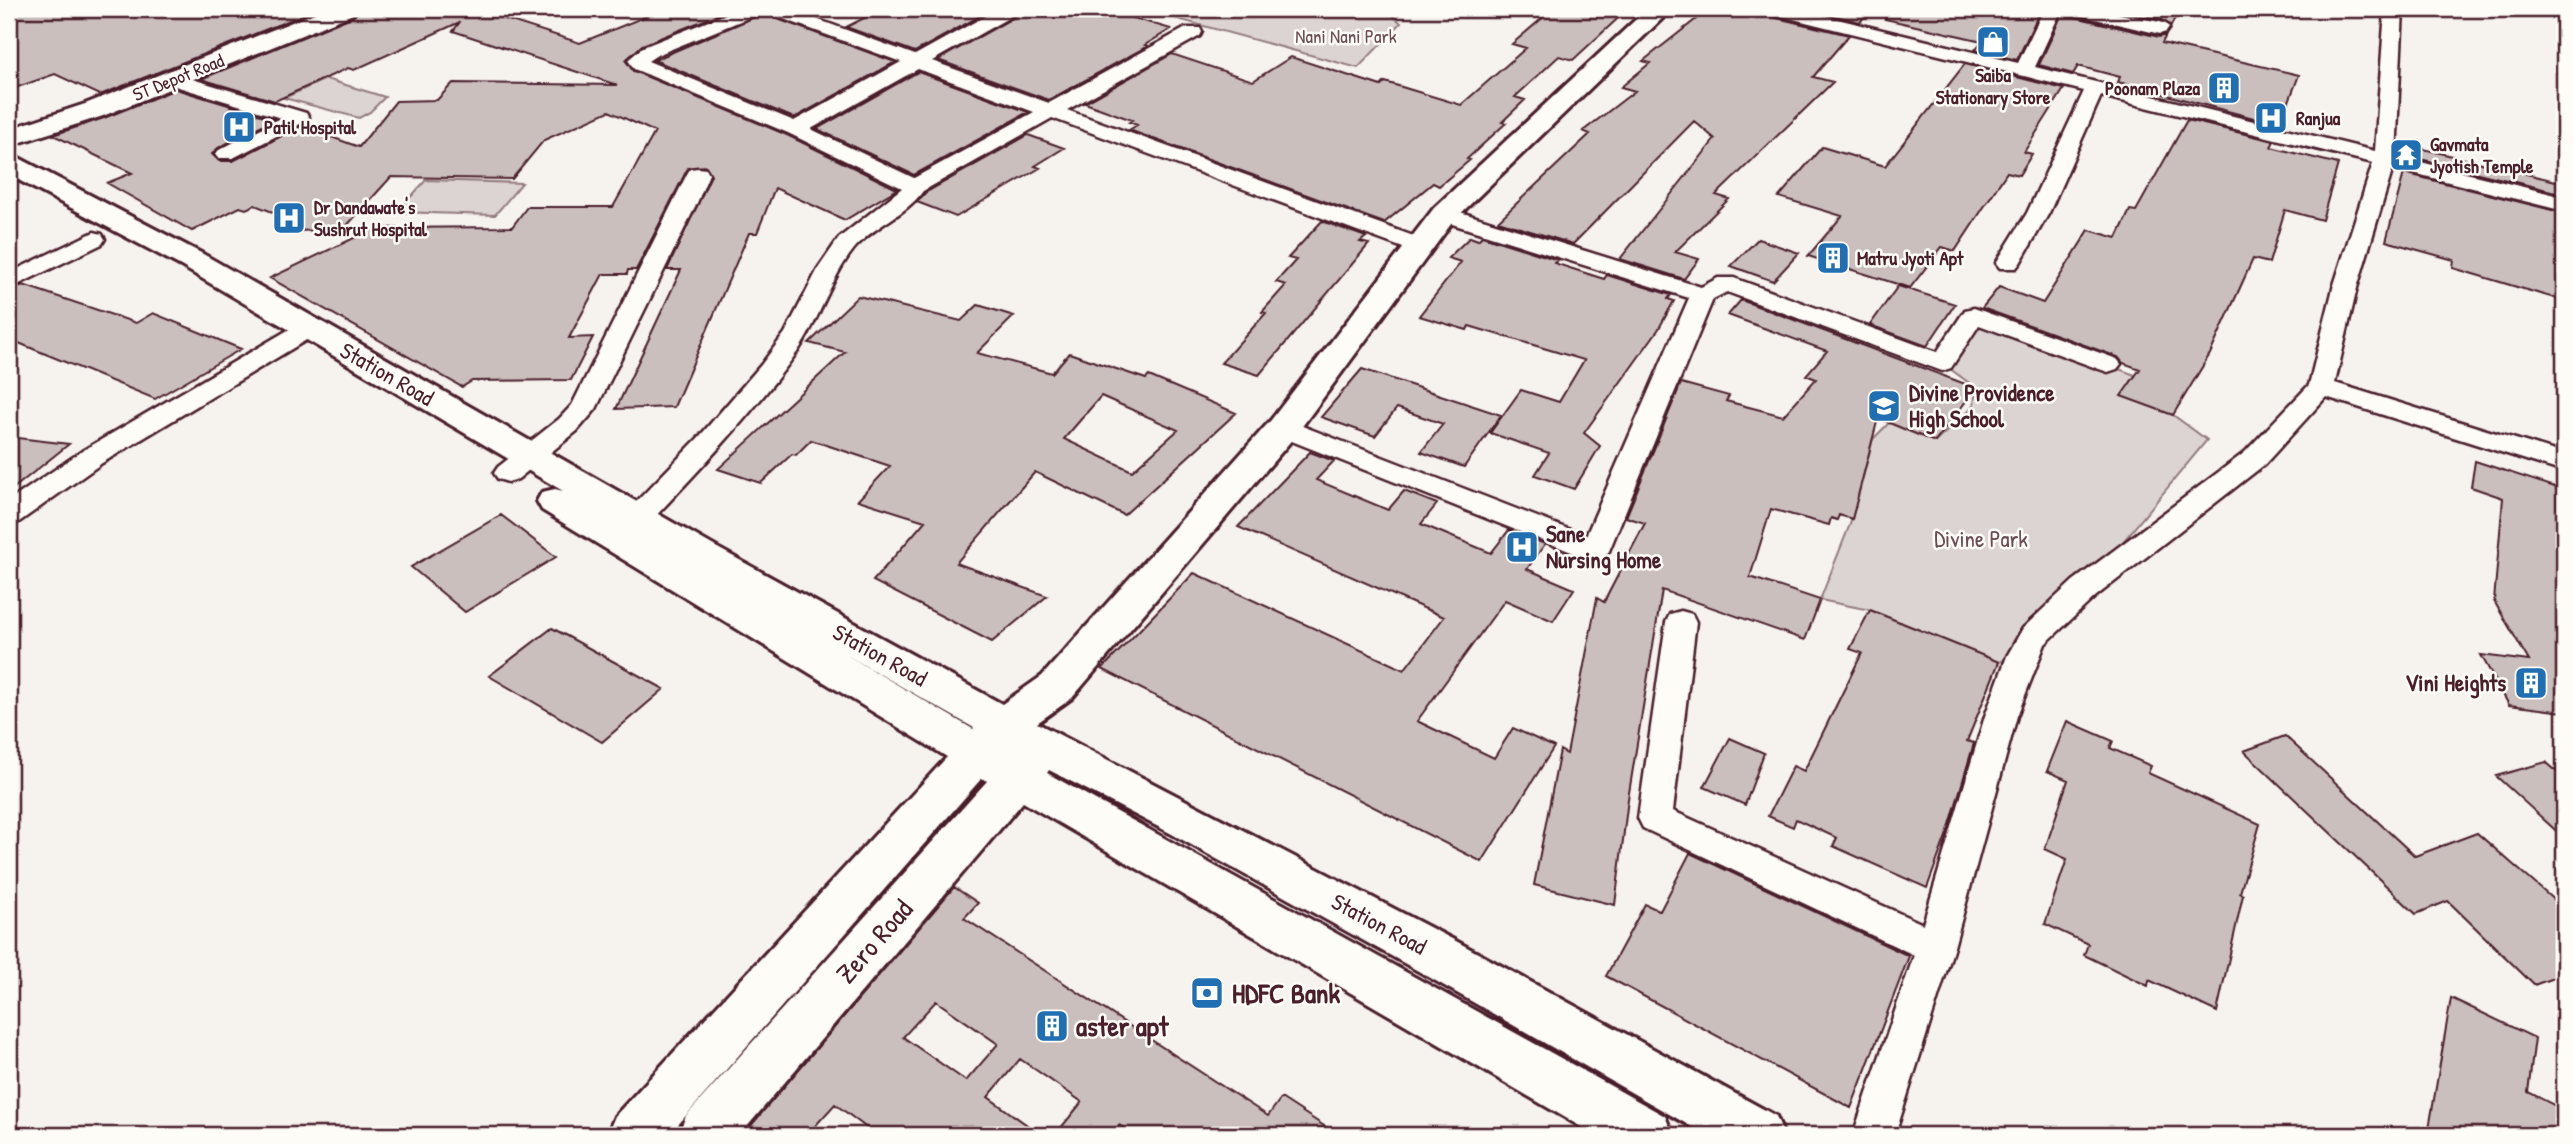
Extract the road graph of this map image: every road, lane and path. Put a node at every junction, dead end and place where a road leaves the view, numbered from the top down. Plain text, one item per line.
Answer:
1 (314, 9) edge
2 (345, 9) edge
3 (754, 9) edge
4 (773, 9) edge
5 (1011, 9) edge
6 (1660, 9) edge
7 (1774, 9) edge
8 (2053, 9) edge
9 (2068, 9) edge
10 (2394, 9) edge
11 (1809, 13) edge
12 (2161, 29) dead end
13 (1193, 32) dead end
14 (919, 62) junction
15 (2024, 70) junction
16 (172, 79) junction
17 (2095, 88) junction
18 (1051, 111) junction
19 (9, 128) edge
20 (795, 129) junction
21 (9, 138) edge
22 (226, 153) dead end
23 (2385, 160) junction
24 (9, 164) edge
25 (698, 174) dead end
26 (915, 186) junction
27 (9, 190) edge
28 (2564, 204) edge
29 (1444, 214) junction
30 (94, 239) junction
31 (1422, 247) junction
32 (2008, 263) dead end
33 (199, 279) junction
34 (9, 282) edge
35 (1703, 295) junction
36 (297, 336) junction
37 (2108, 364) dead end
38 (2320, 387) junction
39 (1283, 428) junction
40 (2564, 463) edge
41 (518, 465) junction
42 (9, 515) edge
43 (627, 529) junction
44 (1681, 622) dead end
45 (1011, 750) junction
46 (1935, 947) junction
47 (637, 1134) edge
48 (705, 1135) edge
49 (1646, 1135) edge
50 (1757, 1135) edge
51 (1874, 1135) edge

1 - 19 street, ST Depot Road
2 - 16 street, ST Depot Road
3 - 20 street
4 - 14 street
5 - 14 street
6 - 29 street
7 - 11 street
8 - 15 street
9 - 12 street
10 - 23 street
11 - 15 street
13 - 18 street
14 - 18 street
14 - 20 street
15 - 17 street
16 - 21 street, ST Depot Road
16 - 22 street
17 - 23 street
17 - 32 street
18 - 26 street
18 - 31 street
20 - 26 street
23 - 28 street
23 - 38 street
24 - 33 street, Station Road
25 - 41 street
26 - 43 street
27 - 30 street, Station Road
29 - 31 street
29 - 35 street
30 - 33 street, Station Road
30 - 34 street
31 - 39 street
33 - 36 street, Station Road
35 - 37 street
35 - 39 street
36 - 41 street, Station Road
36 - 42 street
38 - 40 street
38 - 46 street
39 - 45 street
41 - 43 street, Station Road
43 - 45 street, Station Road
44 - 46 street
45 - 47 street, Zero Road
45 - 48 street, Zero Road
45 - 49 street, Station Road
45 - 50 street, Station Road
46 - 51 street

